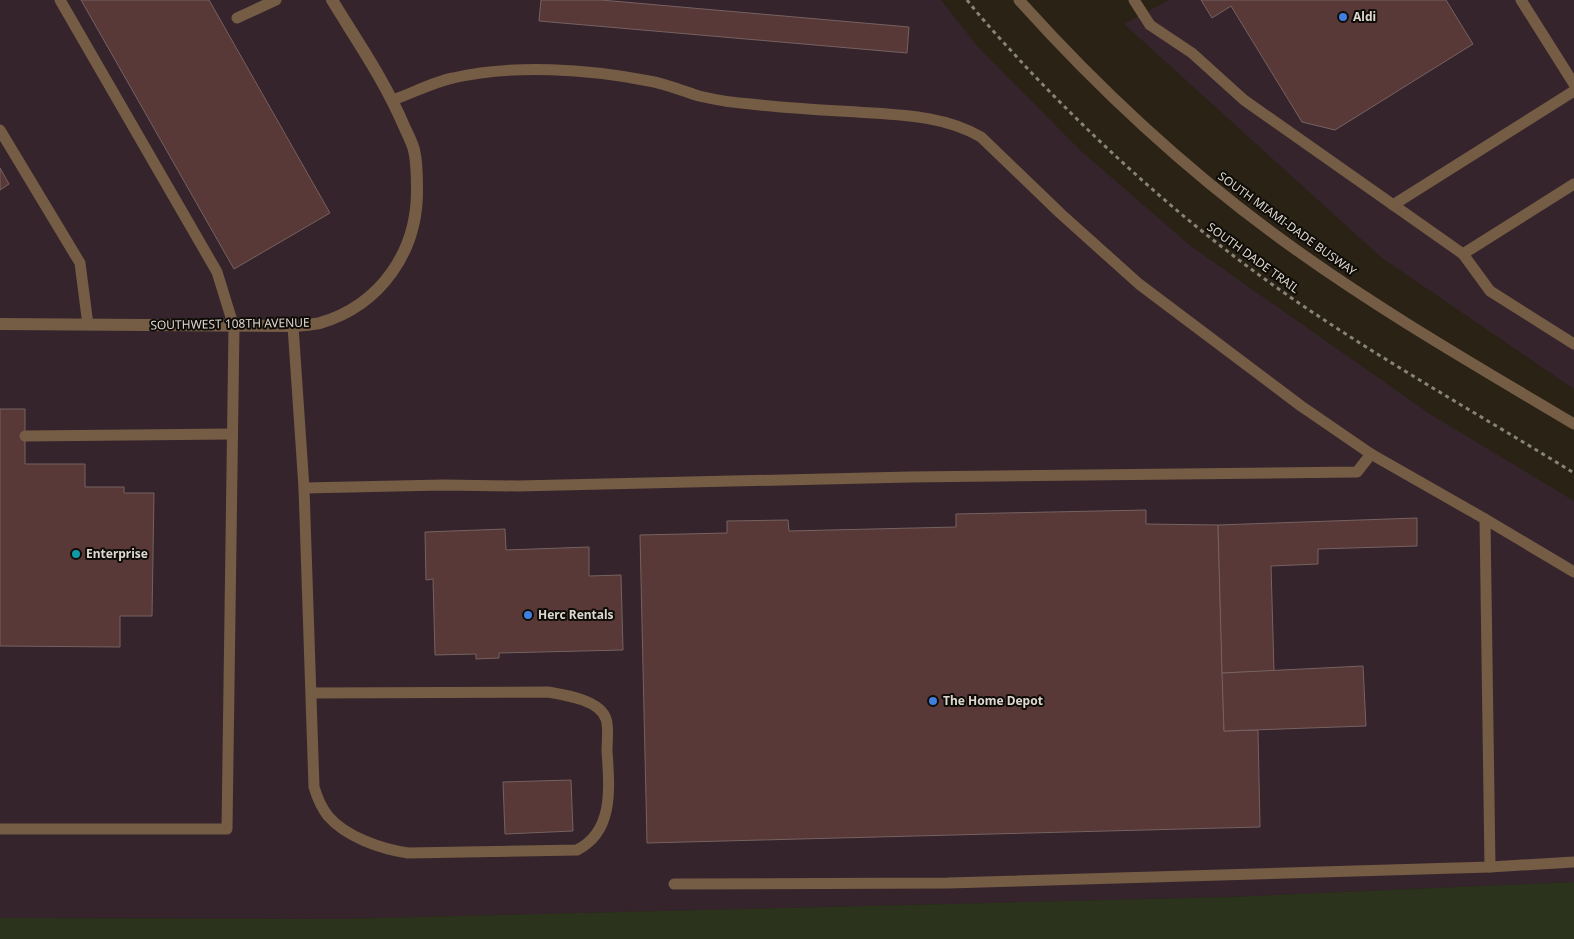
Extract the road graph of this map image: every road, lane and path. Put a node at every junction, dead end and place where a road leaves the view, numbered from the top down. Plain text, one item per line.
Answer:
1 (60, 0) edge
2 (276, 0) edge
3 (332, 0) edge
4 (966, 0) edge
5 (1019, 0) edge
6 (1134, 0) edge
7 (1521, 0) edge
8 (237, 18) dead end
9 (1574, 84) edge
10 (1574, 91) edge
11 (393, 100) junction
12 (0, 130) edge
13 (1574, 184) edge
14 (1393, 205) junction
15 (1463, 254) junction
16 (0, 324) edge
17 (88, 325) junction
18 (293, 326) junction
19 (234, 327) junction
20 (1574, 344) edge
21 (1574, 424) edge
22 (232, 434) junction
23 (25, 436) dead end
24 (1371, 454) junction
25 (1574, 472) edge
26 (304, 488) junction
27 (1485, 519) junction
28 (1574, 572) edge
29 (312, 693) junction
30 (0, 829) edge
31 (1574, 862) edge
32 (1490, 867) junction
33 (674, 884) dead end

1 - 19 lane
2 - 8 lane
3 - 11 street, SOUTHWEST 108TH AVENUE
4 - 25 path, SOUTH DADE TRAIL
5 - 21 lane, SOUTH MIAMI-DADE BUSWAY
6 - 14 lane
7 - 9 lane
10 - 14 lane
11 - 18 street, SOUTHWEST 108TH AVENUE
11 - 24 lane
12 - 17 lane
13 - 15 lane
14 - 15 lane
15 - 20 lane
16 - 17 street, SOUTHWEST 108TH AVENUE
17 - 19 street, SOUTHWEST 108TH AVENUE
18 - 19 street, SOUTHWEST 108TH AVENUE
18 - 26 lane
19 - 22 lane
22 - 23 lane
22 - 30 lane
24 - 26 lane
24 - 27 lane
26 - 29 lane
27 - 28 lane
27 - 32 lane
29 - 29 lane
31 - 32 lane
32 - 33 lane

